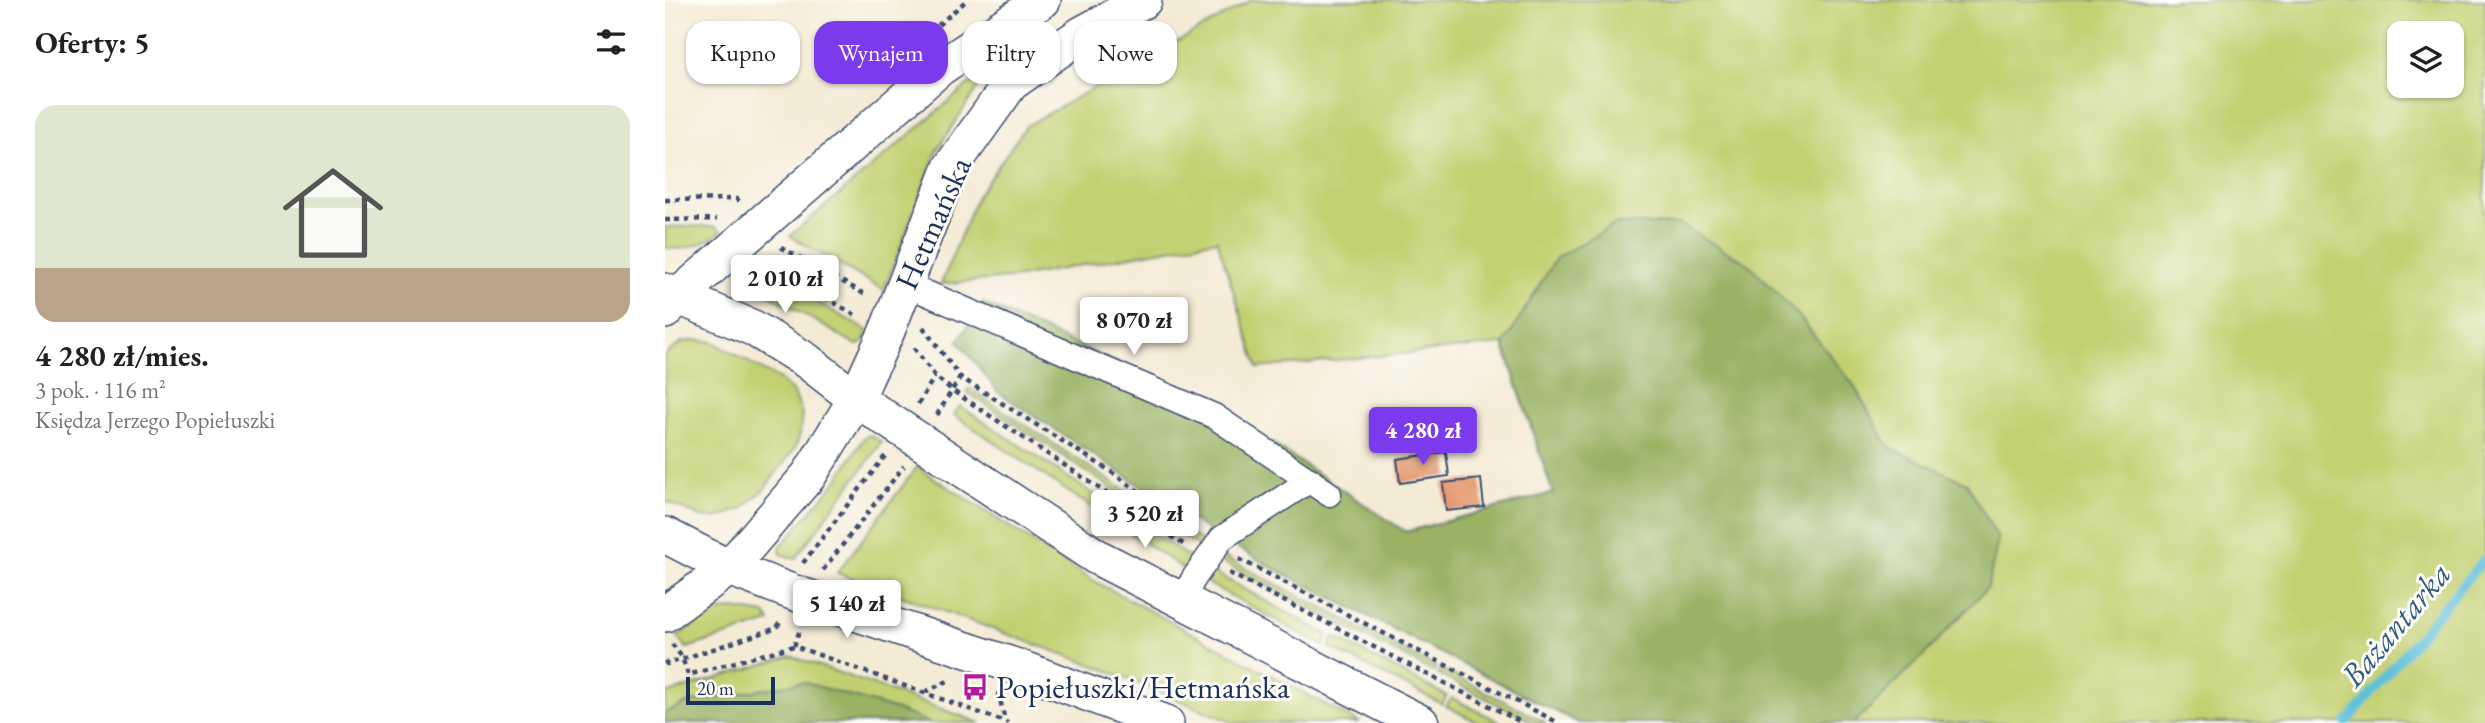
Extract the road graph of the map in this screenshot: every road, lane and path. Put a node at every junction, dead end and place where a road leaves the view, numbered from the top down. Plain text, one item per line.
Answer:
1 (1043, 0) edge
2 (1110, 0) edge
3 (1144, 0) edge
4 (1093, 21) edge
5 (1106, 21) edge
6 (1074, 40) edge
7 (665, 200) edge
8 (665, 220) edge
9 (752, 231) junction
10 (669, 299) edge
11 (896, 308) junction
12 (960, 377) junction
13 (856, 399) junction
14 (911, 435) junction
15 (665, 535) edge
16 (1217, 547) junction
17 (729, 568) junction
18 (802, 595) junction
19 (1182, 600) junction
20 (665, 614) edge
21 (795, 646) junction
22 (682, 657) junction
23 (666, 663) edge
24 (963, 682) dead end
25 (987, 691) dead end
26 (924, 693) junction
27 (1007, 723) edge
28 (1166, 723) edge
29 (1421, 723) edge
30 (1559, 723) edge

1 - 9 main road
2 - 4 main road
3 - 5 main road, Hetmańska
6 - 11 main road, Hetmańska
7 - 9 path
8 - 9 path
9 - 10 main road
9 - 11 path
9 - 11 path
10 - 13 main road
11 - 12 path
11 - 13 main road, Hetmańska
11 - 14 path
11 - 16 street
12 - 14 path
12 - 16 path
13 - 14 main road
13 - 17 main road, Hetmańska
14 - 18 path
14 - 18 path
14 - 19 main road
15 - 17 main road
16 - 19 street
16 - 30 path
17 - 18 main road
17 - 20 main road, Hetmańska
18 - 21 path
18 - 22 path
18 - 28 main road
19 - 29 main road
21 - 22 path
21 - 26 path
22 - 23 path
24 - 26 path
25 - 27 path
26 - 27 path

